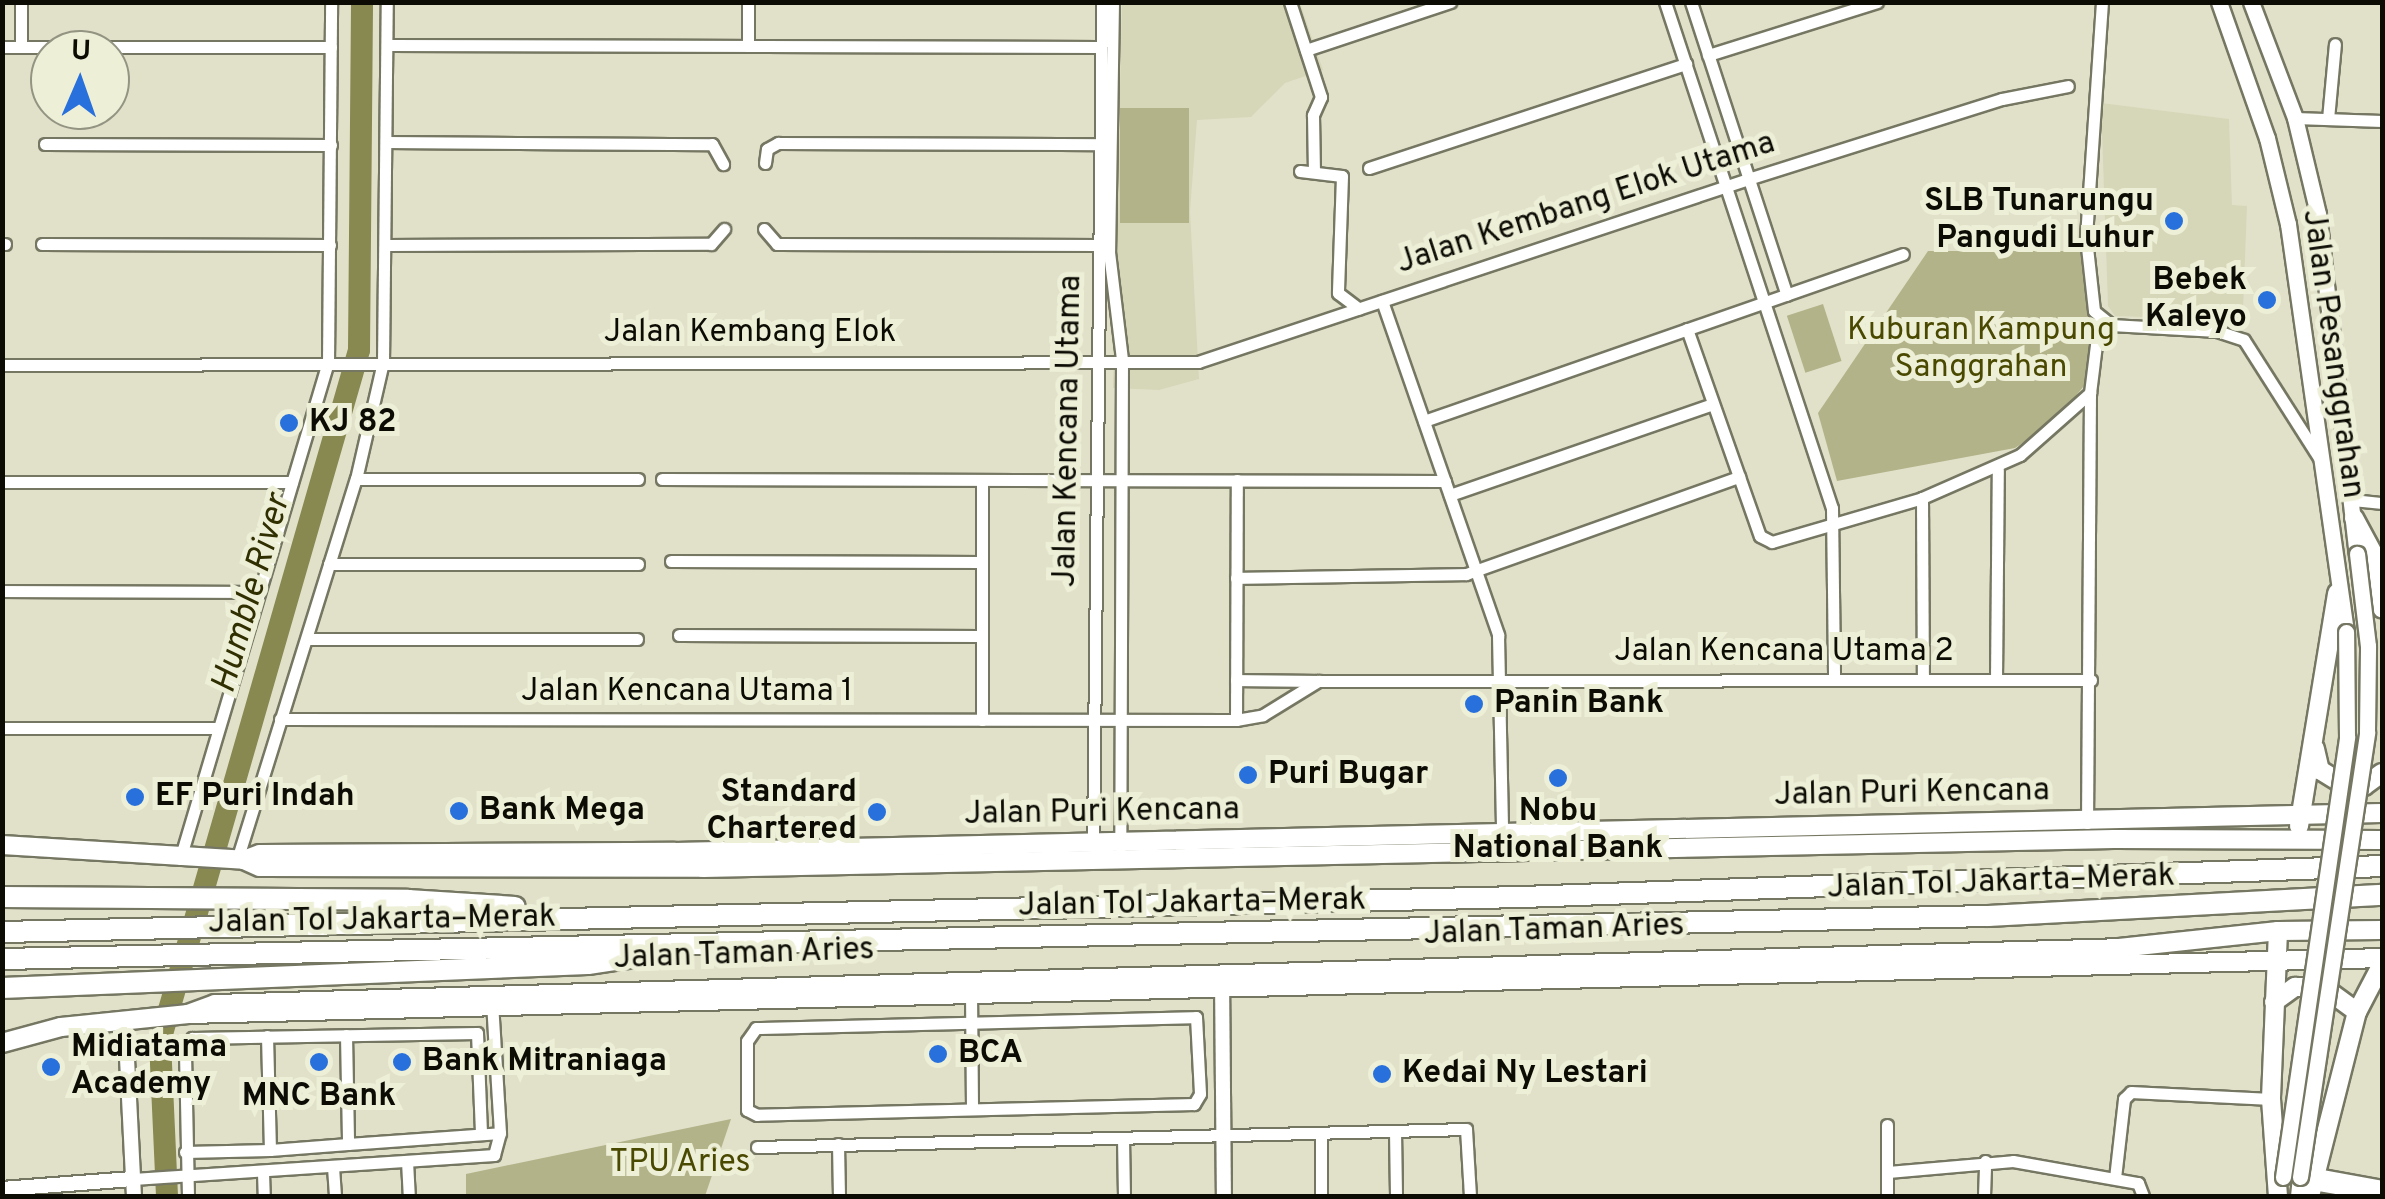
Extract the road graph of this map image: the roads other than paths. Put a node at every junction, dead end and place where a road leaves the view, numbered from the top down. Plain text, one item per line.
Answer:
1 (21, 2) edge
2 (331, 2) edge
3 (387, 2) edge
4 (748, 2) edge
5 (1102, 2) edge
6 (1113, 2) edge
7 (1290, 2) edge
8 (1450, 2) edge
9 (1665, 2) edge
10 (1691, 2) edge
11 (1877, 2) edge
12 (2102, 2) edge
13 (2219, 2) edge
14 (2252, 2) edge
15 (2335, 44) dead end
16 (387, 45) junction
17 (2, 46) edge
18 (21, 46) junction
19 (748, 46) junction
20 (331, 47) junction
21 (1102, 47) junction
22 (1306, 50) junction
23 (1708, 56) junction
24 (1686, 64) junction
25 (2068, 86) dead end
26 (2295, 118) junction
27 (2328, 119) junction
28 (2382, 122) edge
29 (386, 142) junction
30 (45, 144) dead end
31 (1105, 144) junction
32 (331, 145) junction
33 (765, 163) dead end
34 (723, 164) dead end
35 (1369, 168) dead end
36 (1300, 171) dead end
37 (1314, 171) junction
38 (1748, 179) junction
39 (1726, 187) junction
40 (724, 228) dead end
41 (764, 229) dead end
42 (42, 244) dead end
43 (330, 244) junction
44 (386, 246) junction
45 (1103, 250) junction
46 (1904, 254) dead end
47 (1787, 295) junction
48 (1382, 301) junction
49 (1762, 303) junction
50 (1359, 309) junction
51 (2100, 320) junction
52 (1687, 330) junction
53 (1095, 360) junction
54 (1122, 360) junction
55 (332, 362) junction
56 (381, 362) junction
57 (2, 365) edge
58 (2090, 392) junction
59 (1714, 404) junction
60 (2312, 410) junction
61 (2293, 415) junction
62 (1424, 421) junction
63 (2319, 457) junction
64 (1998, 470) junction
65 (1739, 477) junction
66 (356, 479) junction
67 (638, 479) dead end
68 (662, 479) dead end
69 (982, 480) junction
70 (1094, 480) junction
71 (1121, 480) junction
72 (1236, 480) junction
73 (1444, 481) junction
74 (2, 482) edge
75 (292, 482) junction
76 (1450, 495) junction
77 (1922, 498) junction
78 (2382, 504) edge
79 (2354, 509) junction
80 (1835, 524) junction
81 (672, 561) dead end
82 (982, 562) junction
83 (329, 564) junction
84 (638, 564) dead end
85 (1477, 570) junction
86 (1236, 578) junction
87 (2, 591) edge
88 (258, 592) junction
89 (2338, 592) junction
90 (2382, 608) edge
91 (679, 635) dead end
92 (982, 636) junction
93 (307, 639) junction
94 (638, 639) dead end
95 (1834, 679) junction
96 (1996, 679) junction
97 (1236, 680) junction
98 (1503, 680) junction
99 (1923, 680) junction
100 (2091, 680) junction
101 (1318, 681) junction
102 (280, 719) junction
103 (982, 720) junction
104 (1094, 720) junction
105 (1121, 720) junction
106 (1236, 720) junction
107 (2, 728) edge
108 (216, 728) junction
109 (2314, 737) junction
110 (2382, 773) edge
111 (2382, 813) edge
112 (2298, 815) junction
113 (2088, 820) junction
114 (1502, 834) junction
115 (2086, 840) junction
116 (2382, 840) edge
117 (2311, 842) junction
118 (2, 844) edge
119 (1120, 851) junction
120 (1093, 852) junction
121 (185, 859) junction
122 (237, 860) junction
123 (2382, 866) edge
124 (2382, 896) edge
125 (2, 898) edge
126 (548, 917) junction
127 (2382, 930) edge
128 (2278, 931) junction
129 (2, 932) edge
130 (646, 946) junction
131 (2, 958) edge
132 (1851, 961) junction
133 (2382, 961) edge
134 (2272, 962) junction
135 (1222, 980) junction
136 (76, 985) junction
137 (971, 985) junction
138 (2, 988) edge
139 (2, 1000) edge
140 (492, 1001) junction
141 (2274, 1002) junction
142 (2357, 1012) junction
143 (131, 1019) junction
144 (971, 1024) junction
145 (493, 1032) junction
146 (477, 1033) junction
147 (346, 1035) junction
148 (267, 1036) junction
149 (2, 1044) edge
150 (2271, 1099) junction
151 (972, 1108) junction
152 (1887, 1125) dead end
153 (1396, 1130) junction
154 (481, 1133) junction
155 (500, 1133) junction
156 (1321, 1133) junction
157 (1225, 1135) junction
158 (1122, 1138) junction
159 (348, 1144) junction
160 (838, 1144) junction
161 (757, 1148) dead end
162 (270, 1150) junction
163 (186, 1152) junction
164 (407, 1161) junction
165 (1985, 1161) junction
166 (333, 1167) junction
167 (1888, 1172) junction
168 (263, 1173) junction
169 (182, 1177) junction
170 (136, 1178) junction
171 (2115, 1178) junction
172 (2304, 1182) edge
173 (2382, 1186) edge
174 (2, 1190) edge
175 (43, 1192) edge
176 (2142, 1192) edge
177 (134, 1196) edge
178 (188, 1196) edge
179 (264, 1196) edge
180 (334, 1196) edge
181 (408, 1196) edge
182 (839, 1196) edge
183 (1124, 1196) edge
184 (1224, 1196) edge
185 (1321, 1196) edge
186 (1396, 1196) edge
187 (1470, 1196) edge
188 (1887, 1196) edge
189 (1984, 1196) edge
190 (2280, 1196) edge
191 (2298, 1196) edge
192 (2382, 1196) edge

1 - 18 street
2 - 20 street
3 - 16 street
4 - 19 street
5 - 21 street
6 - 31 street
7 - 22 street
8 - 22 street
9 - 24 street
10 - 23 street
11 - 23 street
12 - 51 street
13 - 60 main road, Jalan Pesanggrahan
14 - 26 main road, Jalan Pesanggrahan
15 - 27 street
16 - 19 street
16 - 29 street
17 - 18 street
18 - 20 street
19 - 21 street
20 - 32 street
21 - 31 street
22 - 37 street
23 - 38 street
24 - 35 street
24 - 39 street
25 - 38 street, Jalan Kembang Elok Utama
26 - 27 street
26 - 79 main road, Jalan Pesanggrahan
27 - 28 street
29 - 34 street
29 - 44 street
30 - 32 street
31 - 33 street
31 - 45 street
32 - 43 street
36 - 37 street
37 - 50 street
38 - 39 street, Jalan Kembang Elok Utama
38 - 47 street
39 - 48 street, Jalan Kembang Elok Utama
39 - 49 street
40 - 44 street
41 - 45 street
42 - 43 street
43 - 55 street
44 - 56 street
45 - 53 street, Jalan Kencana Utama
45 - 54 street, Jalan Kencana Utama
46 - 47 street
47 - 49 street
48 - 50 street, Jalan Kembang Elok Utama
48 - 62 street
49 - 52 street
49 - 80 street
50 - 54 street, Jalan Kembang Elok Utama
51 - 58 street
51 - 61 street
52 - 59 street
52 - 62 street
53 - 54 street, Jalan Kembang Elok
53 - 56 street, Jalan Kembang Elok
53 - 70 street, Jalan Kencana Utama
54 - 71 street, Jalan Kencana Utama
55 - 56 street, Jalan Kembang Elok
55 - 57 street, Jalan Kembang Elok
55 - 75 street
56 - 66 street
58 - 64 street
58 - 100 street
59 - 65 street
59 - 76 street
60 - 61 street
60 - 63 main road, Jalan Pesanggrahan
61 - 63 street
62 - 73 street
63 - 89 main road, Jalan Pesanggrahan
64 - 77 street
64 - 96 street
65 - 80 street
65 - 85 street
66 - 67 street
66 - 83 street
68 - 69 street
69 - 70 street
69 - 82 street
70 - 71 street
70 - 104 street, Jalan Kencana Utama
71 - 72 street
71 - 105 street, Jalan Kencana Utama
72 - 73 street
72 - 86 street
73 - 76 street
74 - 75 street
75 - 88 street
76 - 85 street
77 - 80 street
77 - 99 street
78 - 79 street
79 - 90 main road
79 - 172 main road, Jalan Pesanggrahan, bridge
80 - 95 street
81 - 82 street
82 - 92 street
83 - 84 street
83 - 93 street
85 - 86 street
85 - 98 street
86 - 97 street
87 - 88 street
88 - 108 street
89 - 109 main road
89 - 172 main road, Jalan Pesanggrahan, bridge
91 - 92 street
92 - 103 street
93 - 94 street
93 - 102 street
95 - 98 street, Jalan Kencana Utama 2
95 - 99 street, Jalan Kencana Utama 2
96 - 99 street, Jalan Kencana Utama 2
96 - 100 street, Jalan Kencana Utama 2
97 - 101 street, Jalan Kencana Utama 2
97 - 106 street
98 - 101 street, Jalan Kencana Utama 2
98 - 114 street
100 - 113 street
101 - 106 street
102 - 103 street, Jalan Kencana Utama 1
102 - 122 street
103 - 104 street, Jalan Kencana Utama 1
104 - 105 street
104 - 120 street, Jalan Kencana Utama
105 - 106 street
105 - 119 street, Jalan Kencana Utama
107 - 108 street
108 - 121 street
109 - 110 main road
109 - 112 main road
111 - 112 main road, Jalan Puri Kencana
112 - 113 main road, Jalan Puri Kencana
112 - 117 main road
113 - 114 main road, Jalan Puri Kencana
113 - 115 street
114 - 119 main road, Jalan Puri Kencana
115 - 117 main road, Jalan Puri Kencana
115 - 119 main road, Jalan Puri Kencana
116 - 117 main road, Jalan Puri Kencana
118 - 121 main road, Jalan Puri Kencana
119 - 120 main road, Jalan Puri Kencana
120 - 122 main road, Jalan Puri Kencana
121 - 122 main road, Jalan Puri Kencana
123 - 126 highway, Jalan Tol Jakarta–Merak
124 - 130 highway, Jalan Tol Jakarta–Merak
125 - 126 highway
126 - 129 highway, Jalan Tol Jakarta–Merak
127 - 128 main road, Jalan Taman Aries
128 - 132 main road, Jalan Taman Aries
128 - 134 main road
130 - 131 highway, Jalan Tol Jakarta–Merak
130 - 136 highway
132 - 134 main road, Jalan Taman Aries
132 - 135 main road, Jalan Taman Aries
133 - 134 main road, Jalan Taman Aries
133 - 142 main road
134 - 141 main road
135 - 137 main road, Jalan Taman Aries
135 - 157 street
136 - 138 highway
136 - 139 highway
137 - 140 main road, Jalan Taman Aries
137 - 144 street
140 - 143 main road, Jalan Taman Aries
140 - 145 street
141 - 142 main road
141 - 150 main road
142 - 172 main road
143 - 149 main road, Jalan Taman Aries
143 - 170 street
144 - 151 street
144 - 151 street
144 - 151 street
145 - 146 street
145 - 155 street
146 - 147 street
146 - 154 street
147 - 148 street
147 - 159 street
148 - 162 street
148 - 163 street
150 - 171 street
150 - 190 main road
152 - 167 street
153 - 156 street
153 - 186 street
153 - 187 street
154 - 155 street
154 - 159 street
155 - 164 street
156 - 157 street
156 - 185 street
157 - 158 street
157 - 184 street
158 - 160 street
158 - 183 street
159 - 162 street
160 - 161 street
160 - 182 street
162 - 163 street
163 - 169 street
164 - 166 street
164 - 181 street
165 - 167 street
165 - 171 street
165 - 189 street
166 - 168 street
166 - 180 street
167 - 188 street
168 - 169 street
168 - 179 street
169 - 170 street
169 - 178 street
170 - 175 street
170 - 177 street
171 - 176 street
172 - 173 street
172 - 190 main road, Jalan Pesanggrahan
172 - 191 main road, Jalan Pesanggrahan
172 - 192 street
174 - 175 street

